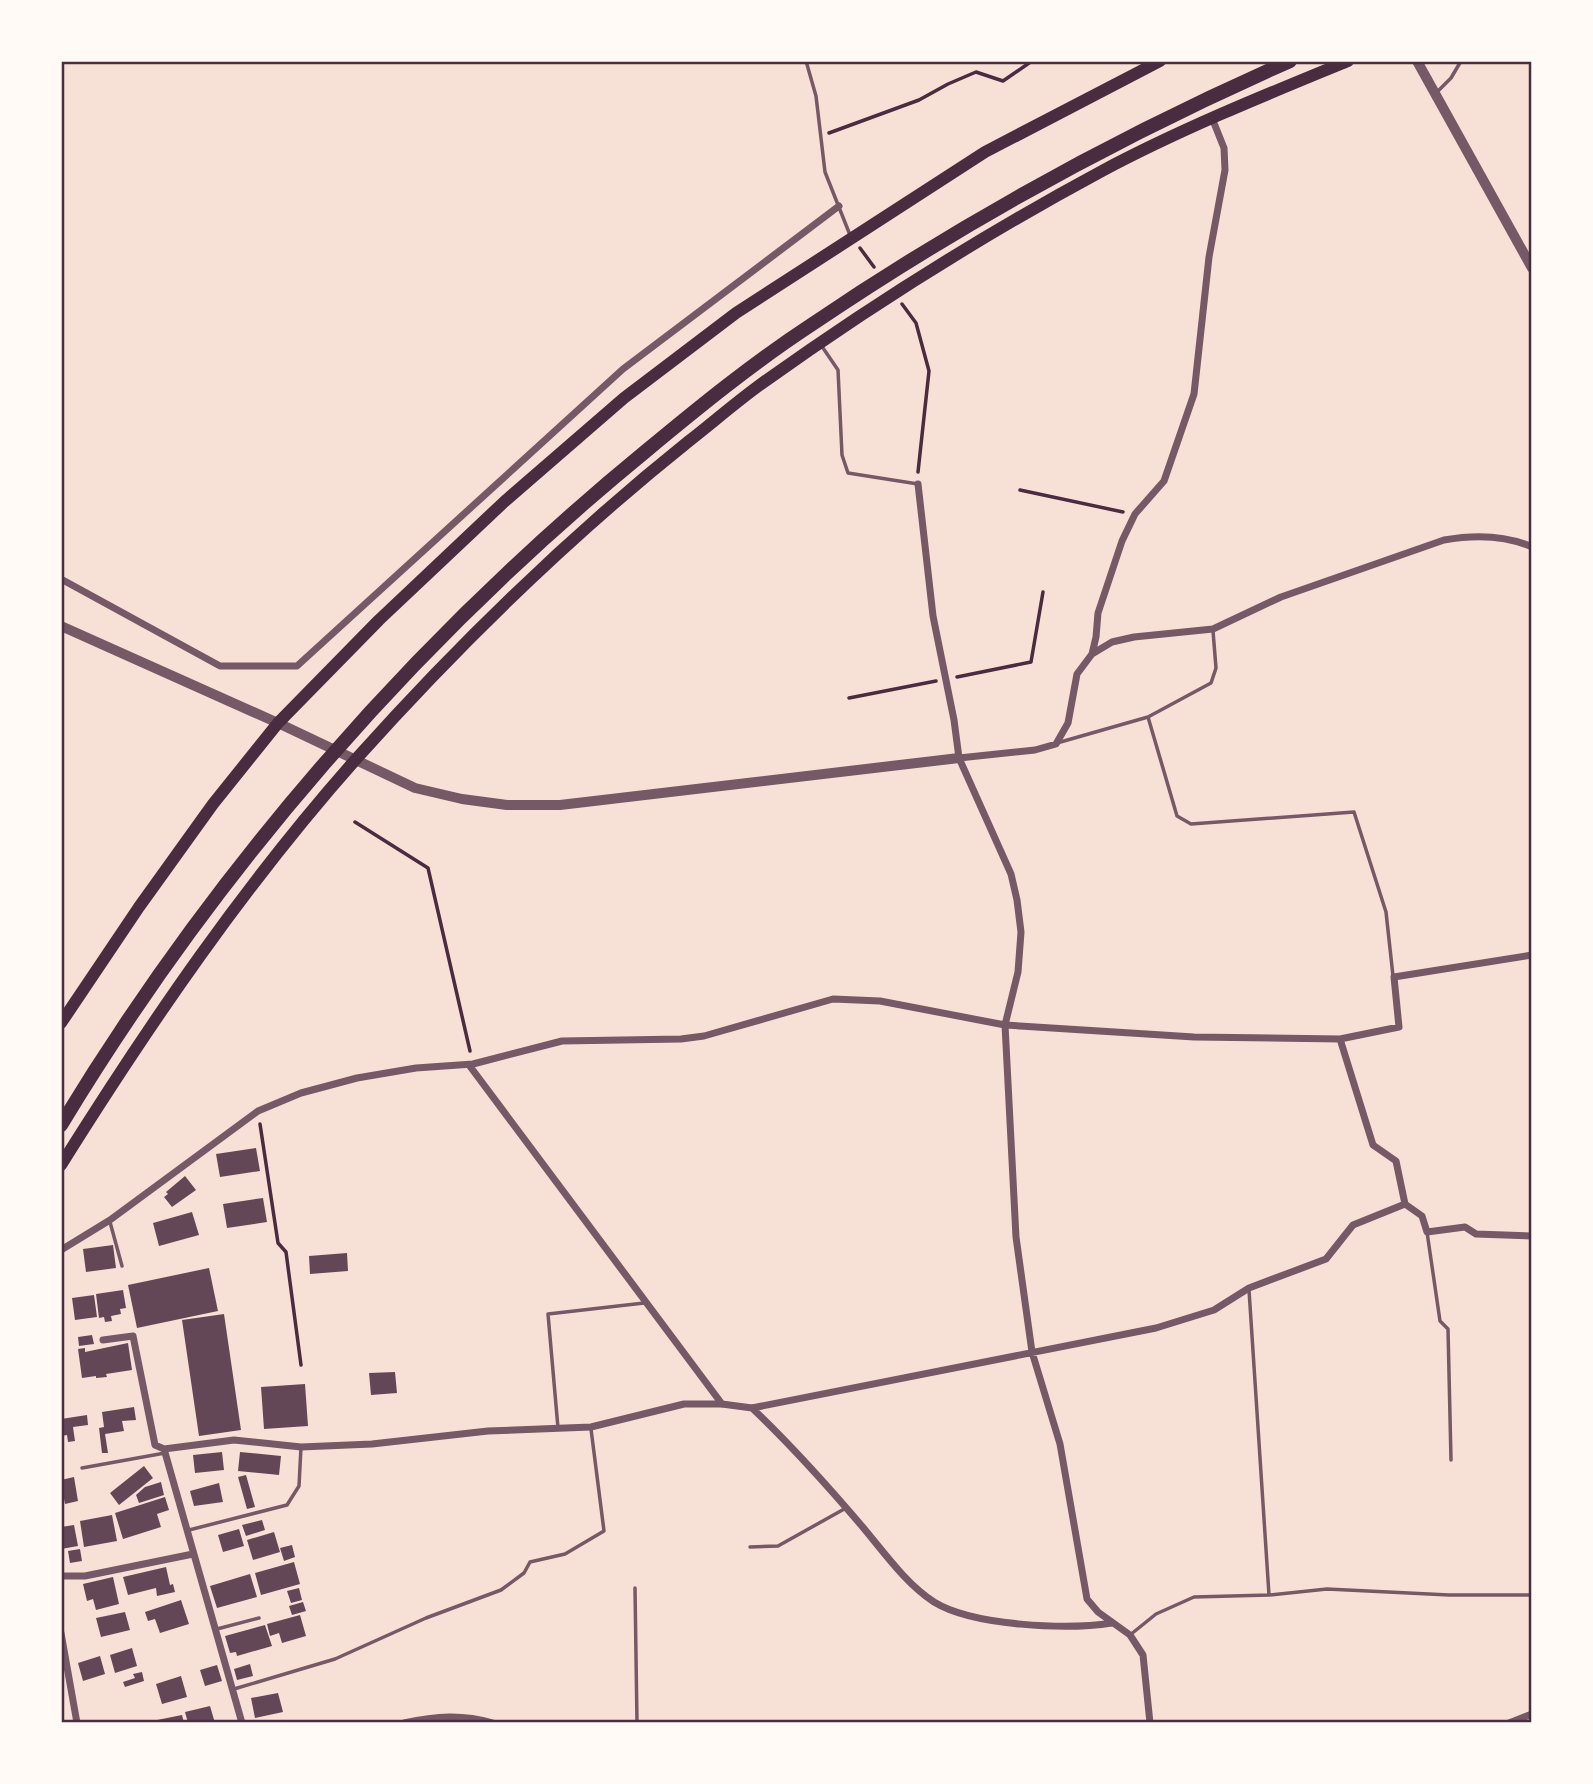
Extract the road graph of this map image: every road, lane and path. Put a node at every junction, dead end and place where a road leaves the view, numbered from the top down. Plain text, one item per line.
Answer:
1 (806, 61) edge
2 (1032, 61) edge
3 (1160, 61) edge
4 (1290, 61) edge
5 (1348, 61) edge
6 (1417, 61) edge
7 (1461, 61) edge
8 (1435, 94) junction
9 (1212, 118) junction
10 (820, 137) junction
11 (838, 206) junction
12 (851, 237) junction
13 (1532, 268) edge
14 (895, 294) junction
15 (820, 344) junction
16 (918, 484) junction
17 (1020, 490) dead end
18 (1135, 514) junction
19 (1532, 547) edge
20 (61, 579) edge
21 (1043, 592) dead end
22 (61, 626) edge
23 (1213, 629) junction
24 (1092, 654) junction
25 (946, 679) junction
26 (849, 698) dead end
27 (1147, 718) junction
28 (278, 723) junction
29 (1056, 744) junction
30 (960, 758) junction
31 (355, 760) junction
32 (355, 822) dead end
33 (1532, 955) edge
34 (1394, 977) junction
35 (61, 1023) edge
36 (1005, 1025) junction
37 (1340, 1039) junction
38 (471, 1064) junction
39 (258, 1111) junction
40 (61, 1125) edge
41 (61, 1165) edge
42 (1405, 1204) junction
43 (110, 1220) junction
44 (1427, 1232) junction
45 (1532, 1236) edge
46 (61, 1250) edge
47 (122, 1266) dead end
48 (1248, 1288) junction
49 (647, 1303) junction
50 (103, 1340) dead end
51 (1032, 1352) junction
52 (301, 1365) dead end
53 (722, 1404) junction
54 (752, 1408) junction
55 (591, 1427) junction
56 (558, 1428) junction
57 (301, 1447) junction
58 (164, 1451) junction
59 (1451, 1460) dead end
60 (82, 1468) dead end
61 (846, 1508) junction
62 (187, 1530) junction
63 (750, 1547) dead end
64 (193, 1554) junction
65 (61, 1576) edge
66 (635, 1588) dead end
67 (1269, 1595) junction
68 (1532, 1595) edge
69 (259, 1618) dead end
70 (1112, 1623) junction
71 (215, 1630) junction
72 (61, 1633) edge
73 (1130, 1635) junction
74 (232, 1690) junction
75 (1532, 1714) edge
76 (78, 1723) edge
77 (242, 1723) edge
78 (404, 1723) edge
79 (493, 1723) edge
80 (637, 1723) edge
81 (1150, 1723) edge
82 (1509, 1723) edge

1 - 10 lane
2 - 10 path
3 - 12 highway
4 - 40 highway
5 - 9 highway
6 - 8 street
7 - 8 lane
8 - 13 street
9 - 14 highway
9 - 18 street
10 - 11 lane
11 - 12 lane
11 - 20 street
12 - 14 path
12 - 28 highway
14 - 15 highway
14 - 16 path
15 - 16 lane
15 - 31 highway
16 - 25 street
17 - 18 path
18 - 24 street
19 - 23 street
21 - 25 path
22 - 28 street
23 - 24 street
23 - 27 lane
24 - 29 street
25 - 26 path
25 - 30 street
27 - 29 lane
27 - 34 lane
28 - 31 street
28 - 35 highway
29 - 30 street
30 - 31 street
30 - 36 street
31 - 41 highway
32 - 38 path
33 - 34 street
34 - 37 street
36 - 37 street
36 - 38 street
36 - 51 street
37 - 42 street
38 - 39 street
38 - 49 street
39 - 43 street
39 - 52 path
42 - 44 street
42 - 48 street
43 - 46 street
43 - 47 lane
44 - 45 street
44 - 59 lane
48 - 51 street
48 - 67 lane
49 - 53 street
49 - 56 lane
50 - 58 street
51 - 54 street
51 - 70 street
53 - 54 street
53 - 55 street
54 - 61 street
55 - 56 street
55 - 74 lane
56 - 57 street
57 - 58 street
57 - 62 lane
58 - 60 lane
58 - 62 street
61 - 63 lane
61 - 70 street
62 - 64 street
64 - 65 street
64 - 71 street
66 - 80 lane
67 - 68 lane
67 - 73 lane
69 - 71 lane
70 - 73 street
71 - 74 street
72 - 76 street
73 - 81 street
74 - 77 street
75 - 82 street
78 - 79 street

